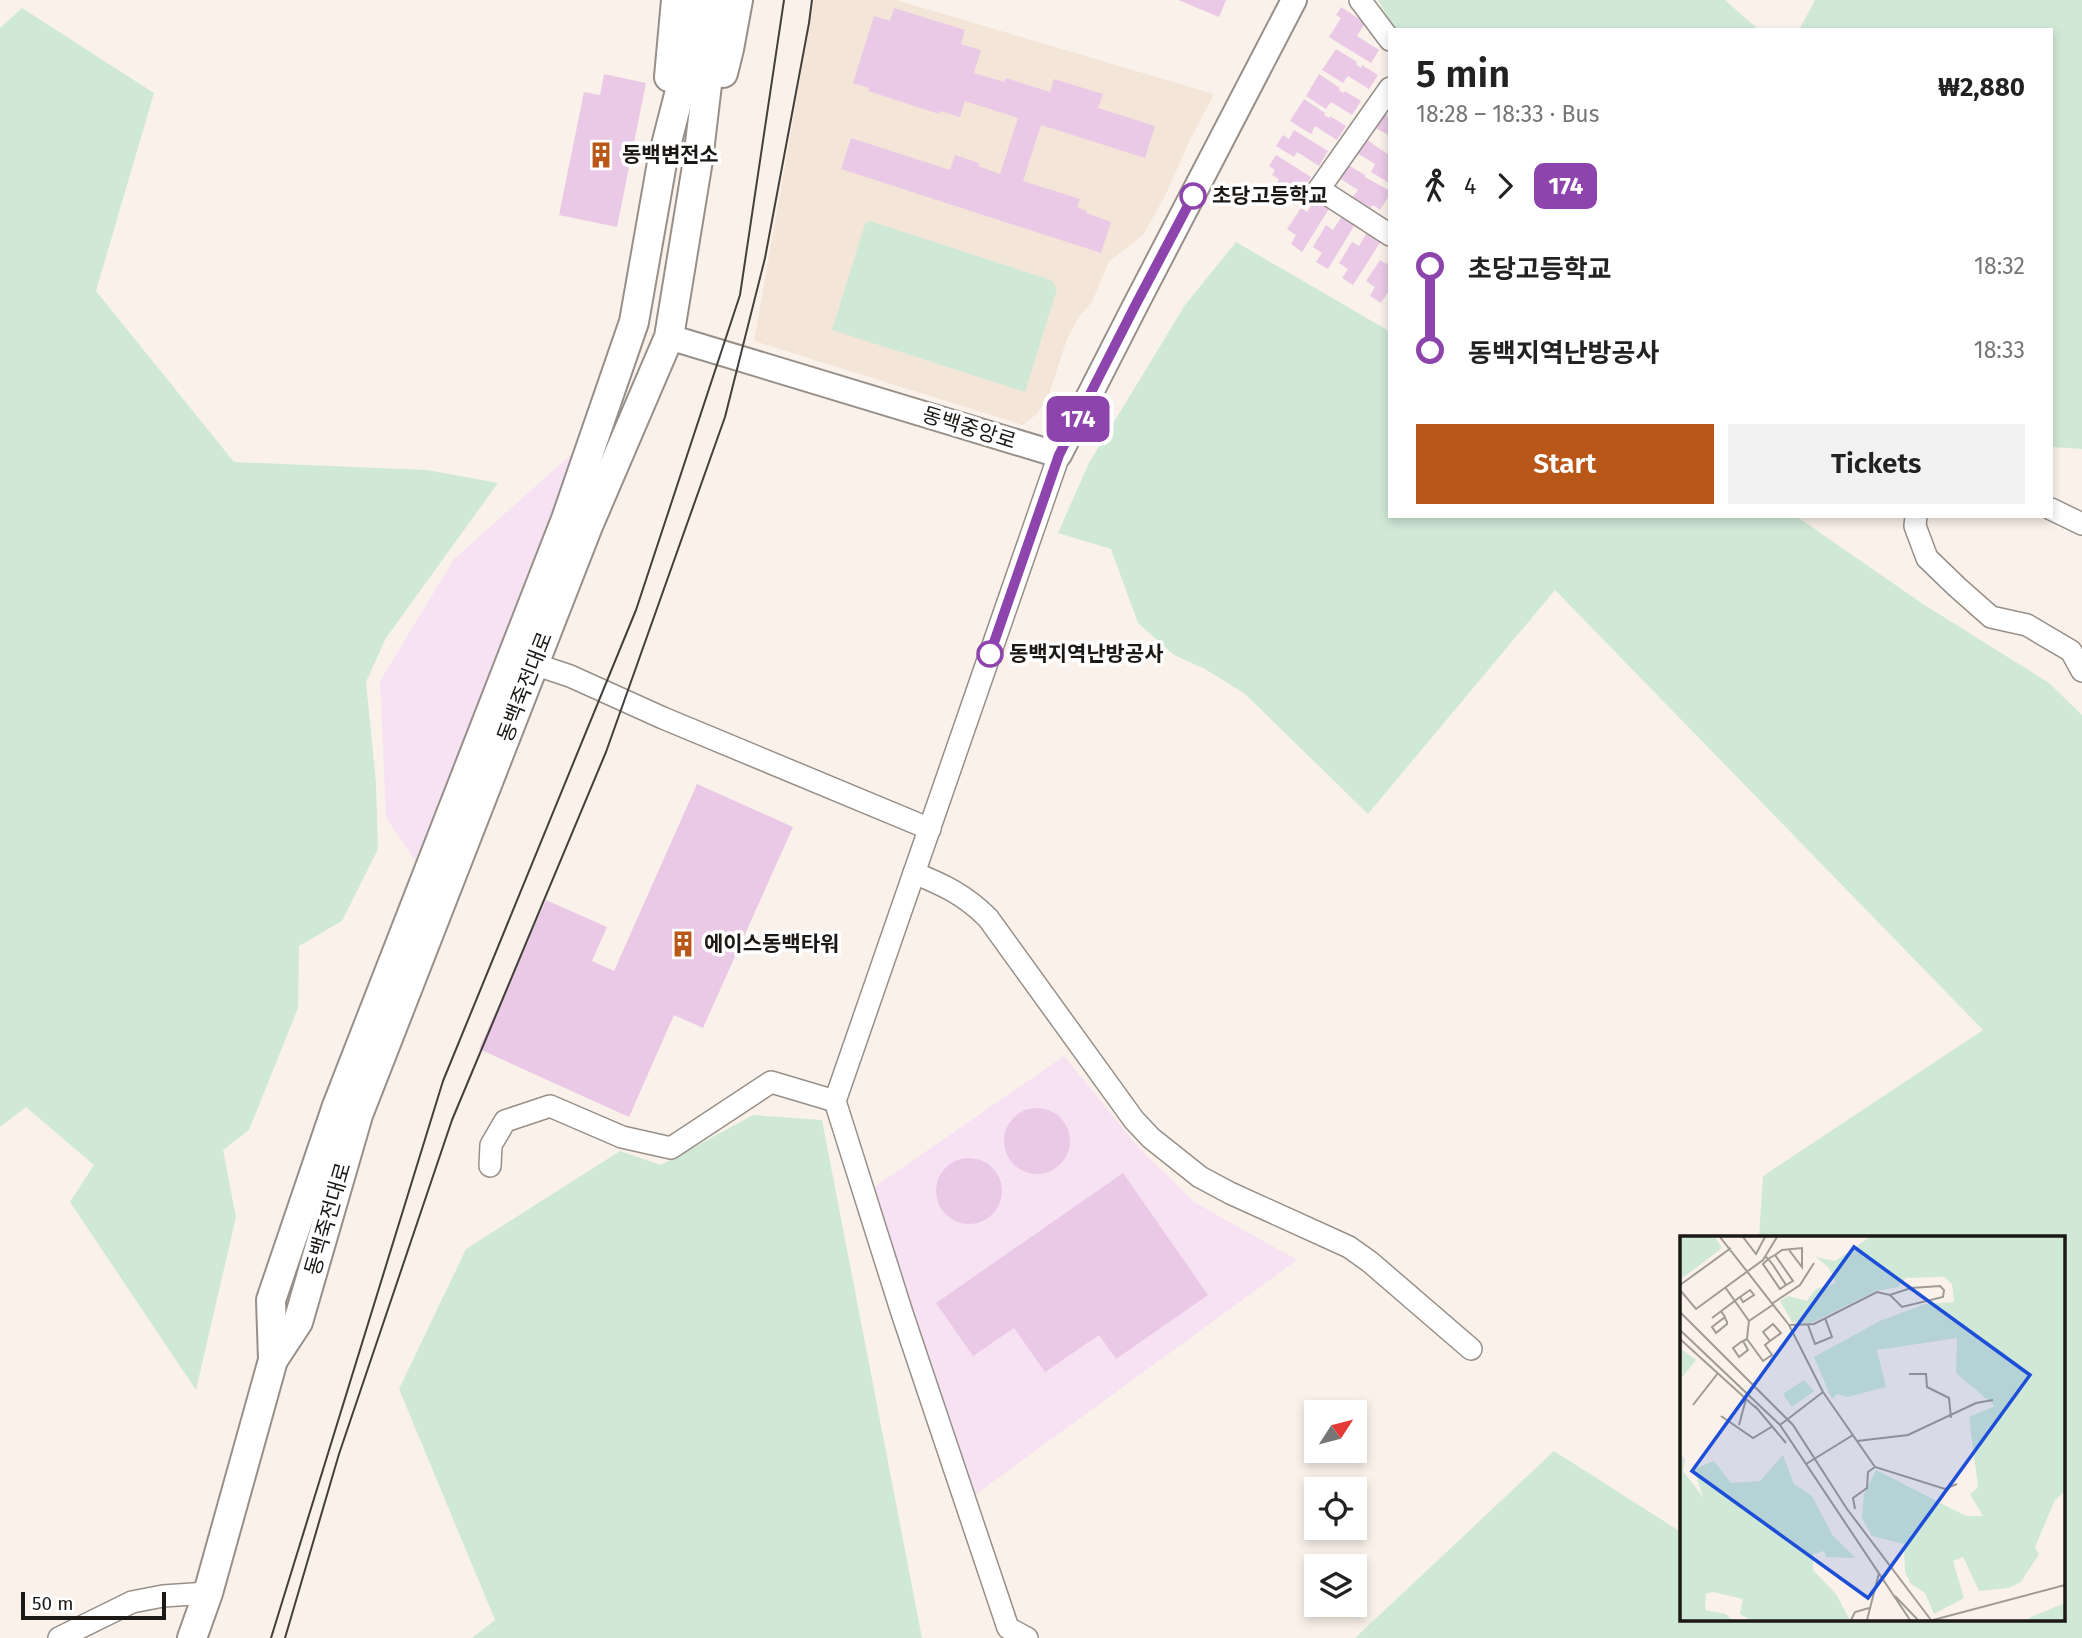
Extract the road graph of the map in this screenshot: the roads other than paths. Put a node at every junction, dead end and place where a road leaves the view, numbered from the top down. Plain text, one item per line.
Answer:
1 (676, 0) edge
2 (697, 0) edge
3 (717, 0) edge
4 (738, 0) edge
5 (1294, 0) edge
6 (1360, 0) edge
7 (1388, 37) edge
8 (1388, 91) edge
9 (663, 157) junction
10 (698, 160) junction
11 (1388, 234) edge
12 (669, 337) junction
13 (1059, 455) junction
14 (2053, 510) edge
15 (1916, 518) edge
16 (2082, 524) edge
17 (534, 664) junction
18 (2082, 671) edge
19 (930, 829) junction
20 (914, 873) junction
21 (835, 1101) junction
22 (490, 1166) dead end
23 (1471, 1349) dead end
24 (273, 1360) junction
25 (208, 1593) junction
26 (68, 1637) edge
27 (192, 1638) edge
28 (1027, 1638) edge

1 - 9 main road
2 - 9 main road, 동백죽전대로
3 - 10 main road, 동백죽전대로
4 - 10 main road
5 - 13 street
6 - 7 street
8 - 11 street
9 - 24 main road, 동백죽전대로
10 - 12 main road, 동백죽전대로
12 - 13 street, 동백중앙로
12 - 17 main road, 동백죽전대로
13 - 19 street
14 - 16 street
15 - 18 street
17 - 19 street
17 - 24 main road, 동백죽전대로
19 - 20 street
20 - 21 street
20 - 23 street
21 - 22 street
21 - 28 street
24 - 25 main road, 동백죽전대로
25 - 26 street
25 - 27 main road, 동백죽전대로

